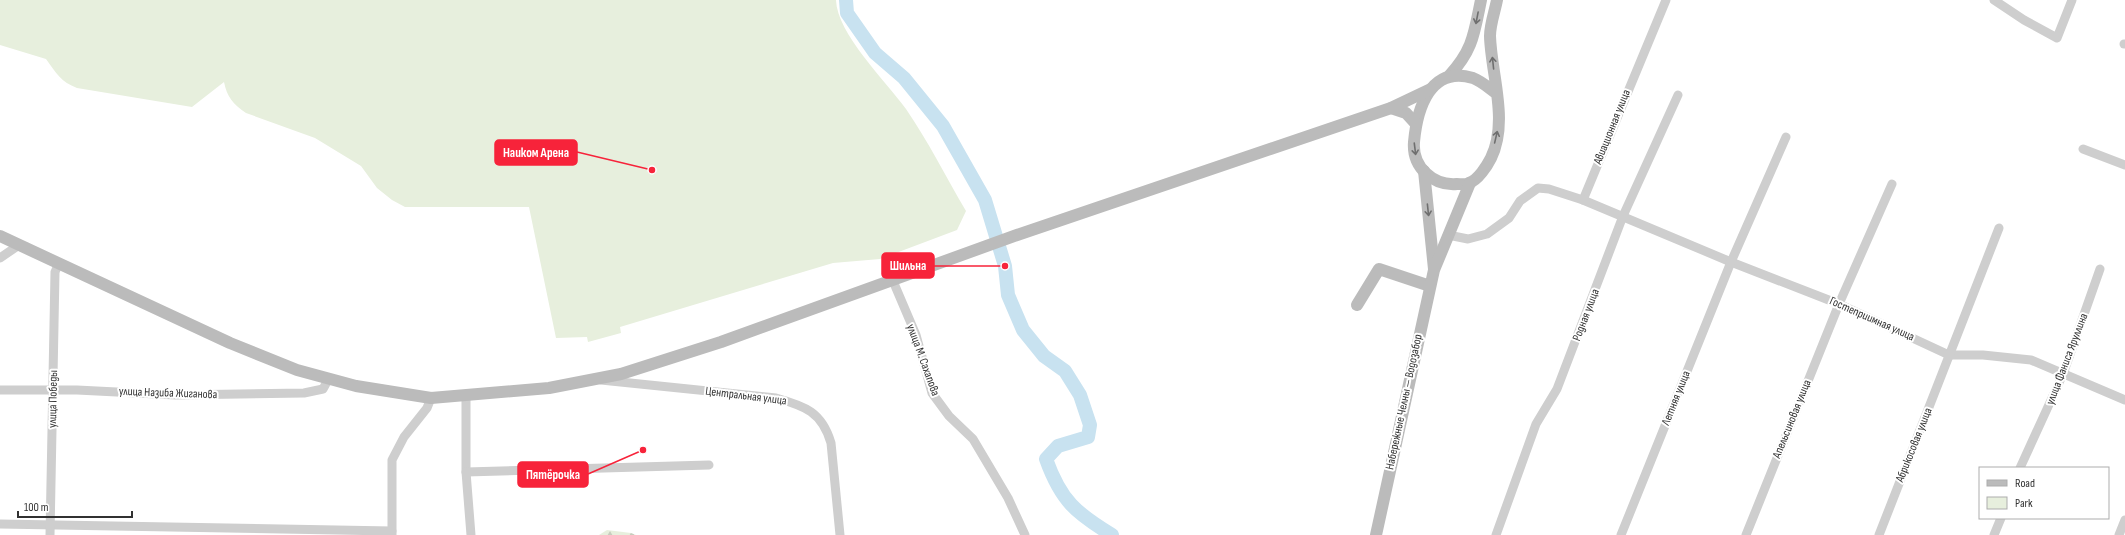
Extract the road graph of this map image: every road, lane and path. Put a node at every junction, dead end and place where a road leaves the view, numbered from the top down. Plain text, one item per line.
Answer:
1 (1481, 0) edge
2 (1497, 0) edge
3 (1666, 0) edge
4 (1994, 0) edge
5 (2072, 0) edge
6 (1449, 76) junction
7 (1431, 89) junction
8 (1496, 93) junction
9 (1678, 95) dead end
10 (1391, 108) junction
11 (1416, 124) junction
12 (1786, 137) dead end
13 (2083, 149) dead end
14 (2125, 165) edge
15 (1424, 171) junction
16 (1470, 183) junction
17 (1892, 184) dead end
18 (1583, 200) junction
19 (1623, 216) junction
20 (2000, 228) dead end
21 (1448, 235) junction
22 (0, 236) edge
23 (19, 245) junction
24 (0, 258) edge
25 (1731, 262) junction
26 (59, 264) junction
27 (2100, 269) dead end
28 (1434, 270) junction
29 (893, 281) junction
30 (1430, 286) junction
31 (1357, 304) dead end
32 (1839, 304) junction
33 (1949, 355) junction
34 (647, 366) junction
35 (2063, 374) junction
36 (329, 378) junction
37 (595, 380) junction
38 (648, 385) junction
39 (0, 390) edge
40 (53, 390) junction
41 (466, 396) junction
42 (431, 398) junction
43 (2125, 400) edge
44 (709, 465) dead end
45 (2020, 467) edge
46 (466, 472) junction
47 (2001, 519) edge
48 (2125, 520) edge
49 (0, 524) edge
50 (50, 525) junction
51 (392, 533) edge
52 (50, 535) edge
53 (471, 535) edge
54 (840, 535) edge
55 (1025, 535) edge
56 (1376, 535) edge
57 (1496, 535) edge
58 (1621, 535) edge
59 (1746, 535) edge
60 (1879, 535) edge
61 (1994, 535) edge
62 (2118, 535) edge

1 -> 6 street, Набережные Челны — Водозабор
8 -> 2 street, Набережные Челны — Водозабор
3 - 18 street, Авиационная улица
4 - 5 street
6 - 7 street, Набережные Челны — Водозабор
6 - 8 street
7 - 10 street
7 - 11 street, Набережные Челны — Водозабор
16 -> 8 street, Набережные Челны — Водозабор
9 - 19 street, Родная улица
10 - 11 street
10 - 29 street
11 -> 15 street, Набережные Челны — Водозабор
12 - 25 street, Летняя улица
13 - 14 street
15 - 16 street
15 -> 28 street, Набережные Челны — Водозабор
16 - 21 street, Набережные Челны — Водозабор
17 - 32 street, Апельсиновая улица
18 - 19 street, Гостеприимная улица
18 - 21 street, Гостеприимная улица
19 - 25 street, Гостеприимная улица
19 - 57 street, Родная улица
20 - 33 street, Абрикосовая улица
21 - 28 street, Набережные Челны — Водозабор
22 - 23 street
23 - 24 street
23 - 26 street
25 - 32 street, Гостеприимная улица
25 - 58 street, Летняя улица
26 - 36 street
26 - 40 street, улица Победы
27 - 35 street, улица Фаниса Яруллина
28 - 30 street, Набережные Челны — Водозабор
29 - 34 street
29 - 55 street, улица М. Сахапова
30 - 31 street
30 - 56 street, Набережные Челны — Водозабор
32 - 33 street, Гостеприимная улица
32 - 59 street, Апельсиновая улица
33 - 35 street, Гостеприимная улица
33 - 60 street, Абрикосовая улица
34 - 37 street
34 - 38 street
35 - 43 street, Гостеприимная улица
35 - 45 street, улица Фаниса Яруллина
36 - 40 street, улица Назиба Жиганова
36 - 42 street
37 - 38 street, Центральная улица
37 - 41 street
38 - 54 street, Центральная улица
39 - 40 street, улица Назиба Жиганова
40 - 50 street, улица Победы
41 - 42 street
41 - 46 street
42 - 51 street
44 - 46 street
46 - 53 street
47 - 61 street
48 - 62 street
49 - 50 street
50 - 51 street
50 - 52 street, улица Победы

